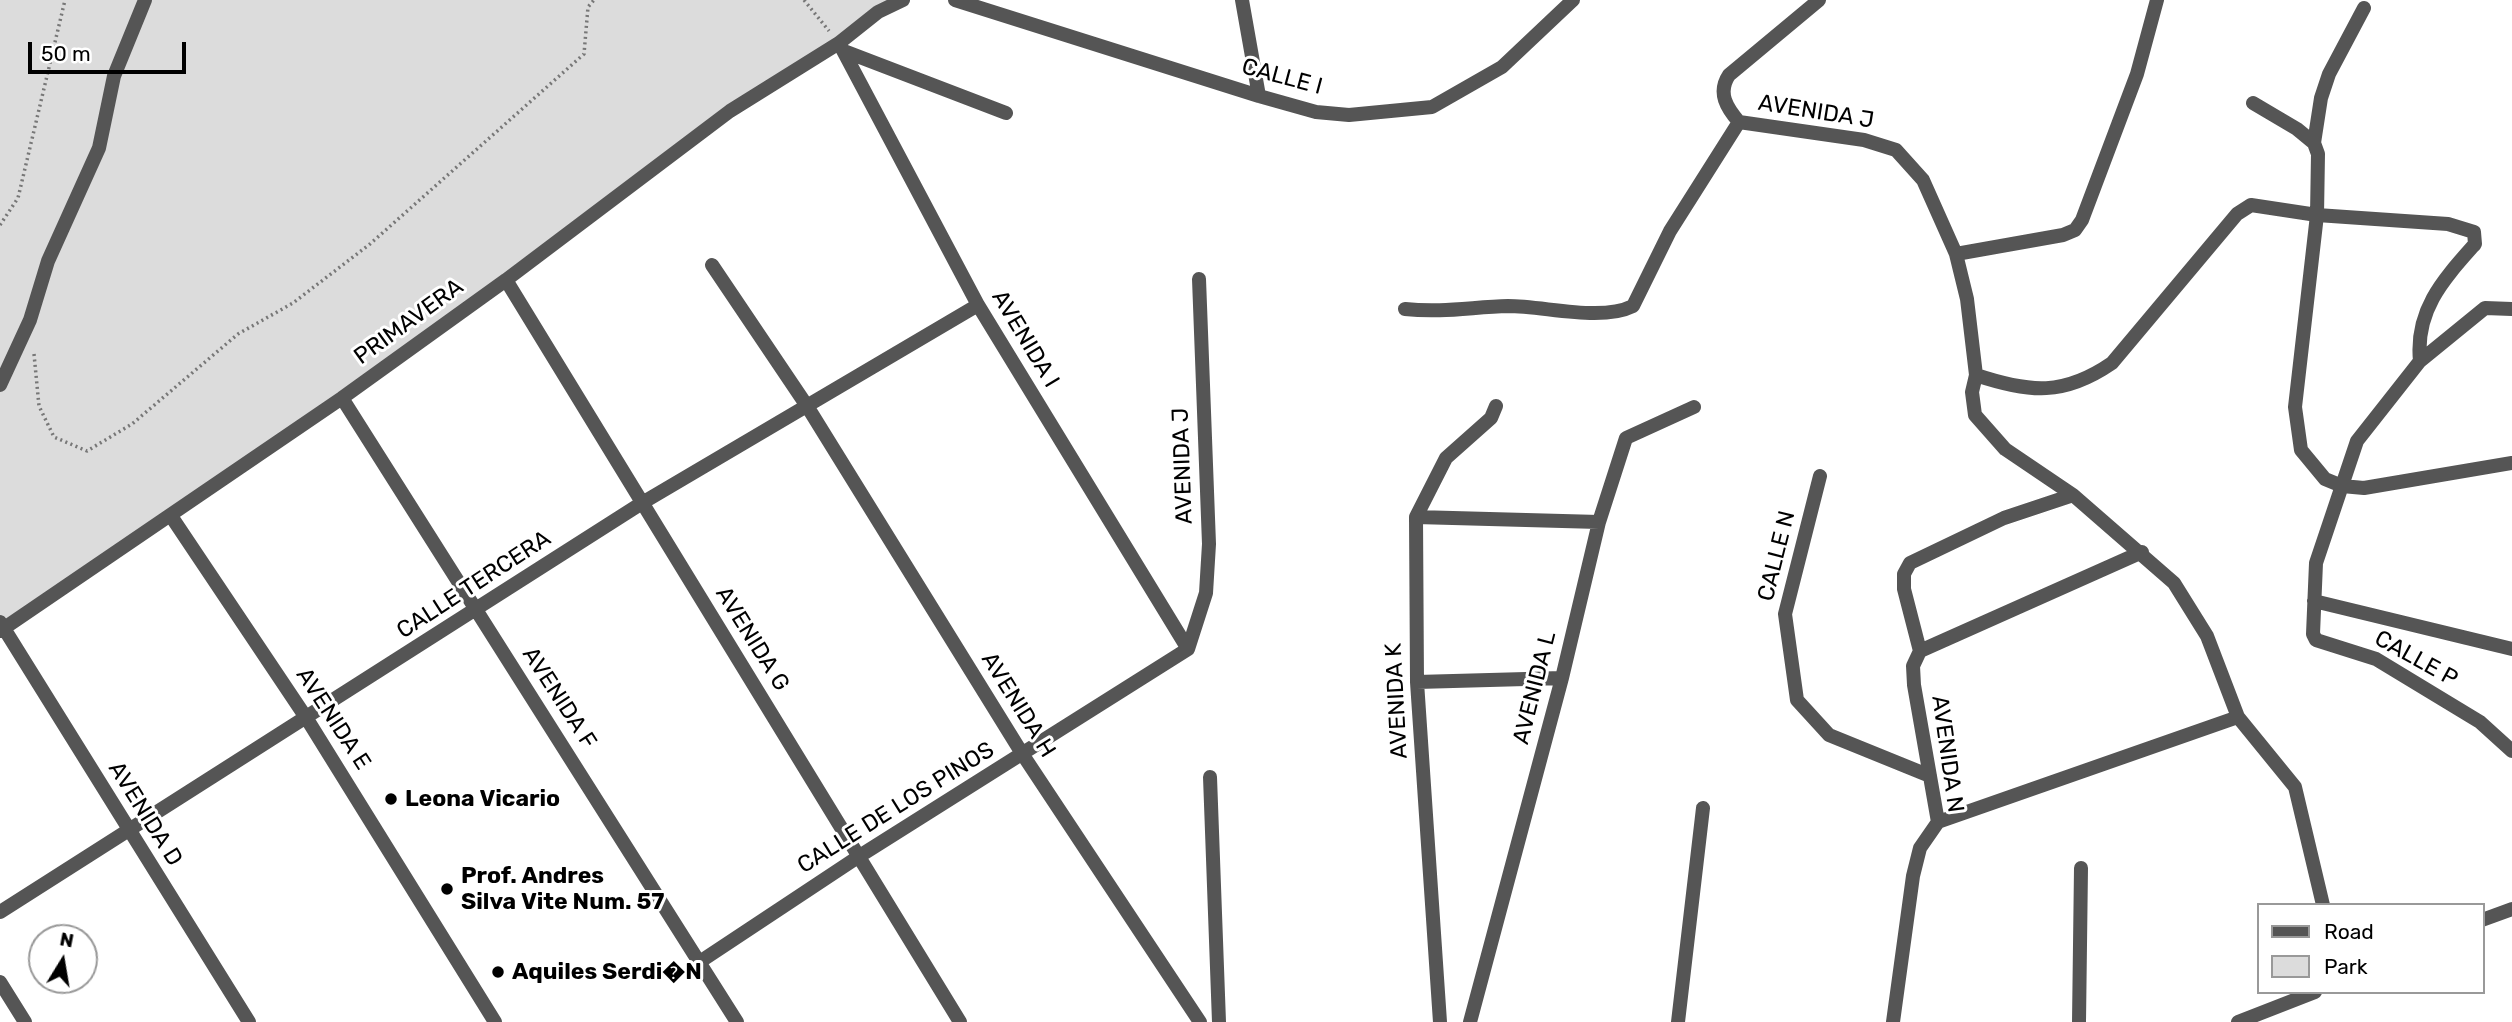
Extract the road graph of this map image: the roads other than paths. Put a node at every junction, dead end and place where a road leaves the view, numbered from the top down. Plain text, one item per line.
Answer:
1 (145, 0) edge
2 (903, 0) edge
3 (955, 0) edge
4 (1242, 0) edge
5 (1573, 0) edge
6 (1819, 0) edge
7 (2157, 0) edge
8 (2364, 8) dead end
9 (841, 47) junction
10 (1259, 96) junction
11 (2253, 103) dead end
12 (1006, 113) dead end
13 (1739, 122) junction
14 (2314, 143) junction
15 (2317, 215) junction
16 (1956, 254) junction
17 (712, 265) dead end
18 (1199, 279) dead end
19 (506, 280) junction
20 (978, 305) junction
21 (1405, 309) dead end
22 (2512, 309) edge
23 (2420, 361) junction
24 (1976, 375) junction
25 (0, 385) edge
26 (342, 398) junction
27 (807, 406) junction
28 (1496, 406) dead end
29 (1694, 407) dead end
30 (2512, 463) edge
31 (1820, 476) dead end
32 (2342, 486) junction
33 (2073, 495) junction
34 (642, 503) junction
35 (171, 516) junction
36 (1416, 517) junction
37 (1599, 522) junction
38 (2142, 552) junction
39 (2314, 601) junction
40 (476, 611) junction
41 (2, 627) edge
42 (1188, 649) junction
43 (2512, 649) edge
44 (1920, 651) junction
45 (1562, 678) junction
46 (1417, 682) junction
47 (2238, 717) junction
48 (307, 719) junction
49 (2512, 751) edge
50 (1023, 755) junction
51 (1930, 776) junction
52 (1210, 777) dead end
53 (1703, 808) dead end
54 (1938, 822) junction
55 (128, 831) junction
56 (858, 857) junction
57 (2081, 868) dead end
58 (2323, 903) edge
59 (2512, 909) edge
60 (0, 912) edge
61 (2484, 919) edge
62 (701, 961) junction
63 (0, 982) edge
64 (2310, 994) edge
65 (25, 1022) edge
66 (249, 1022) edge
67 (495, 1022) edge
68 (737, 1022) edge
69 (960, 1022) edge
70 (1200, 1022) edge
71 (1219, 1022) edge
72 (1440, 1022) edge
73 (1470, 1022) edge
74 (1678, 1022) edge
75 (1893, 1022) edge
76 (2079, 1022) edge
77 (2238, 1022) edge

1 - 25 street
2 - 9 street
3 - 10 street, CALLE I
4 - 10 street
5 - 10 street, CALLE I
6 - 13 street, AVENIDA J
7 - 16 street
8 - 14 street
9 - 12 street
9 - 19 street, PRIMAVERA
9 - 20 street, AVENIDA I
11 - 14 street
13 - 16 street, AVENIDA J
13 - 21 street
14 - 15 street
15 - 23 street
15 - 24 street
15 - 32 street
16 - 24 street, AVENIDA J
17 - 27 street, AVENIDA H
18 - 42 street, AVENIDA J
19 - 26 street, PRIMAVERA
19 - 34 street, AVENIDA G
20 - 27 street, CALLE TERCERA
20 - 42 street, AVENIDA I
22 - 23 street, CALLE P
23 - 32 street, CALLE P
24 - 33 street, AVENIDA J
26 - 35 street, PRIMAVERA
26 - 40 street, AVENIDA F
27 - 34 street, CALLE TERCERA
27 - 50 street, AVENIDA H
28 - 36 street, AVENIDA K
29 - 37 street, AVENIDA L
30 - 32 street
31 - 51 street, CALLE N
32 - 39 street, CALLE P
33 - 38 street
33 - 44 street, AVENIDA N
34 - 40 street, CALLE TERCERA
34 - 56 street, AVENIDA G
35 - 41 street, PRIMAVERA
35 - 48 street, AVENIDA E
36 - 37 street
36 - 46 street, AVENIDA K
37 - 45 street, AVENIDA L
38 - 44 street
38 - 47 street
39 - 43 street
39 - 49 street, CALLE P
40 - 48 street, CALLE TERCERA
40 - 62 street, AVENIDA F
41 - 55 street, AVENIDA D
42 - 50 street, CALLE DE LOS PINOS
44 - 51 street, AVENIDA N
45 - 46 street
45 - 73 street, AVENIDA L
46 - 72 street, AVENIDA K
47 - 54 street
47 - 58 street
48 - 55 street, CALLE TERCERA
48 - 67 street, AVENIDA E
50 - 56 street, CALLE DE LOS PINOS
50 - 70 street, AVENIDA H
51 - 54 street, AVENIDA N
52 - 71 street
53 - 74 street
54 - 75 street, AVENIDA N
55 - 60 street, CALLE TERCERA
55 - 66 street, AVENIDA D
56 - 62 street, CALLE DE LOS PINOS
56 - 69 street, AVENIDA G
57 - 76 street
59 - 61 street
62 - 68 street, AVENIDA F
63 - 65 street
64 - 77 street

